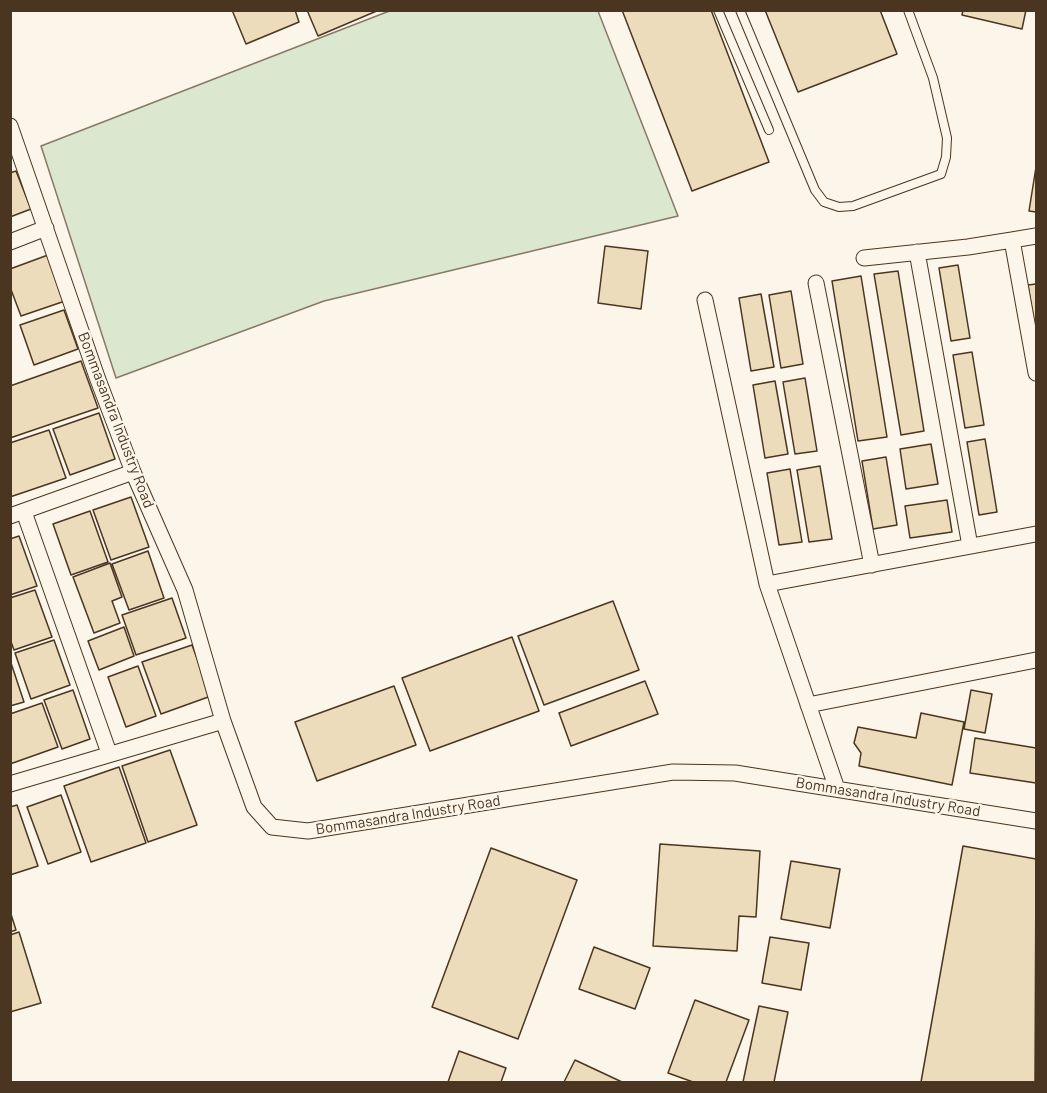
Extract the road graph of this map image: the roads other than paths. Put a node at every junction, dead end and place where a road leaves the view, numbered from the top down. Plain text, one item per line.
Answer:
1 (718, 10) edge
2 (740, 10) edge
3 (908, 10) edge
4 (10, 126) edge
5 (769, 130) dead end
6 (46, 228) junction
7 (1036, 236) edge
8 (1012, 240) junction
9 (10, 242) edge
10 (917, 252) junction
11 (864, 258) dead end
12 (816, 283) dead end
13 (705, 300) dead end
14 (1036, 373) edge
15 (134, 472) junction
16 (17, 514) edge
17 (1036, 534) edge
18 (970, 546) junction
19 (872, 565) junction
20 (767, 584) junction
21 (1036, 660) edge
22 (808, 705) junction
23 (223, 721) junction
24 (109, 753) junction
25 (10, 784) edge
26 (837, 789) junction
27 (1036, 821) edge

1 - 5 lane
2 - 3 lane
4 - 6 street, Bommasandra Industry Road
6 - 9 street
6 - 15 street, Bommasandra Industry Road
7 - 8 street
8 - 10 street
8 - 14 street
10 - 11 street
10 - 18 street
12 - 19 street
13 - 20 street
15 - 16 street
15 - 23 street, Bommasandra Industry Road
16 - 24 street
17 - 18 street
18 - 19 street
19 - 20 street
20 - 22 street
21 - 22 street
22 - 26 street
23 - 24 street
23 - 26 street, Bommasandra Industry Road
24 - 25 street
26 - 27 street, Bommasandra Industry Road

